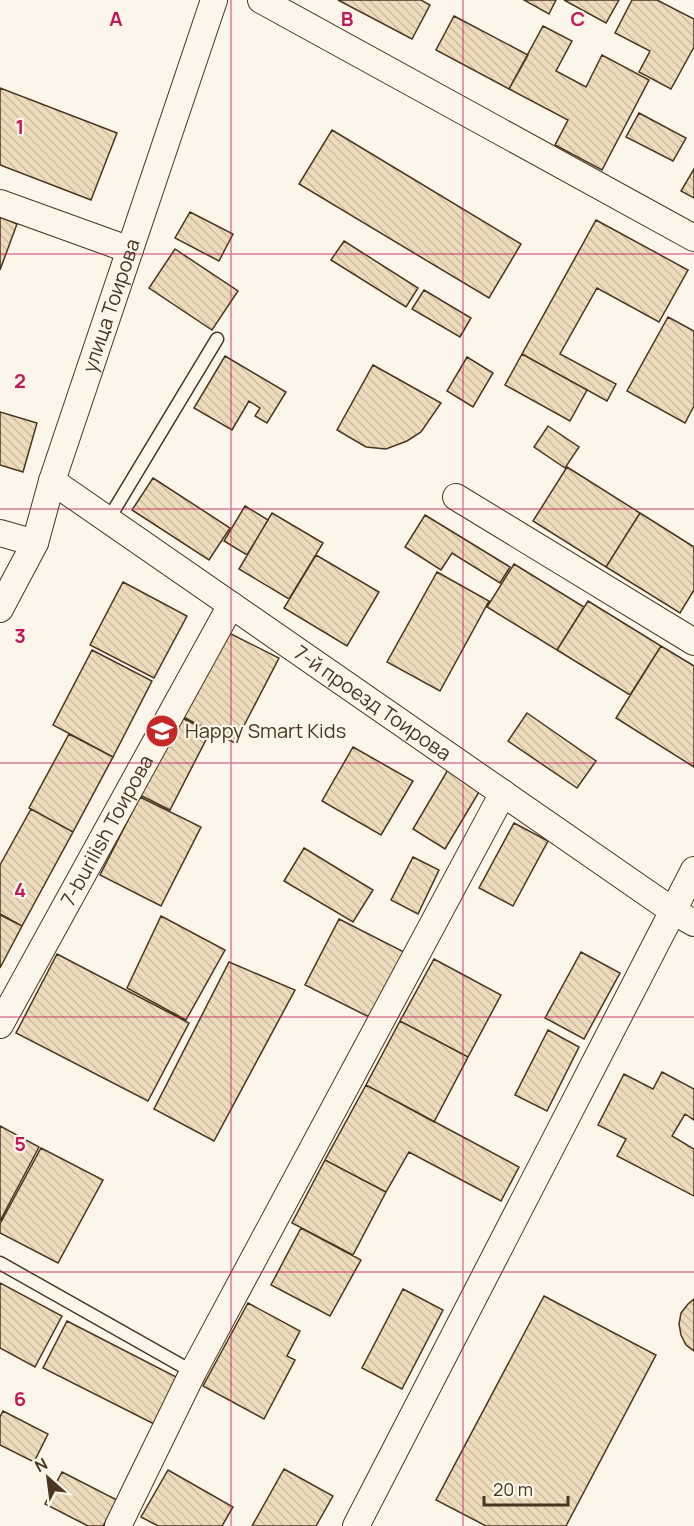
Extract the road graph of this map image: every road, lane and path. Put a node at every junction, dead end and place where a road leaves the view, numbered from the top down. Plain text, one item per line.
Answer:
1 (214, 0) edge
2 (261, 0) edge
3 (0, 203) edge
4 (694, 238) edge
5 (130, 250) junction
6 (217, 339) dead end
7 (52, 481) junction
8 (456, 497) dead end
9 (108, 520) junction
10 (0, 533) edge
11 (35, 543) junction
12 (231, 605) junction
13 (0, 609) edge
14 (694, 642) edge
15 (503, 793) junction
16 (694, 870) edge
17 (684, 917) edge
18 (0, 1025) edge
19 (0, 1263) edge
20 (193, 1371) junction
21 (118, 1526) edge
22 (356, 1526) edge

1 - 5 street, улица Тоирова
2 - 4 street
3 - 5 street
5 - 7 street, улица Тоирова
6 - 9 lane
7 - 9 street, 7-й проезд Тоирова
7 - 11 street, улица Тоирова
8 - 14 street
9 - 12 street, 7-й проезд Тоирова
10 - 11 street
11 - 13 street, улица Тоирова
12 - 15 street, 7-й проезд Тоирова
12 - 18 street, 7-burilish Тоирова
15 - 17 street, 7-й проезд Тоирова
15 - 20 street
16 - 17 street
17 - 22 street
19 - 20 lane
20 - 21 street

